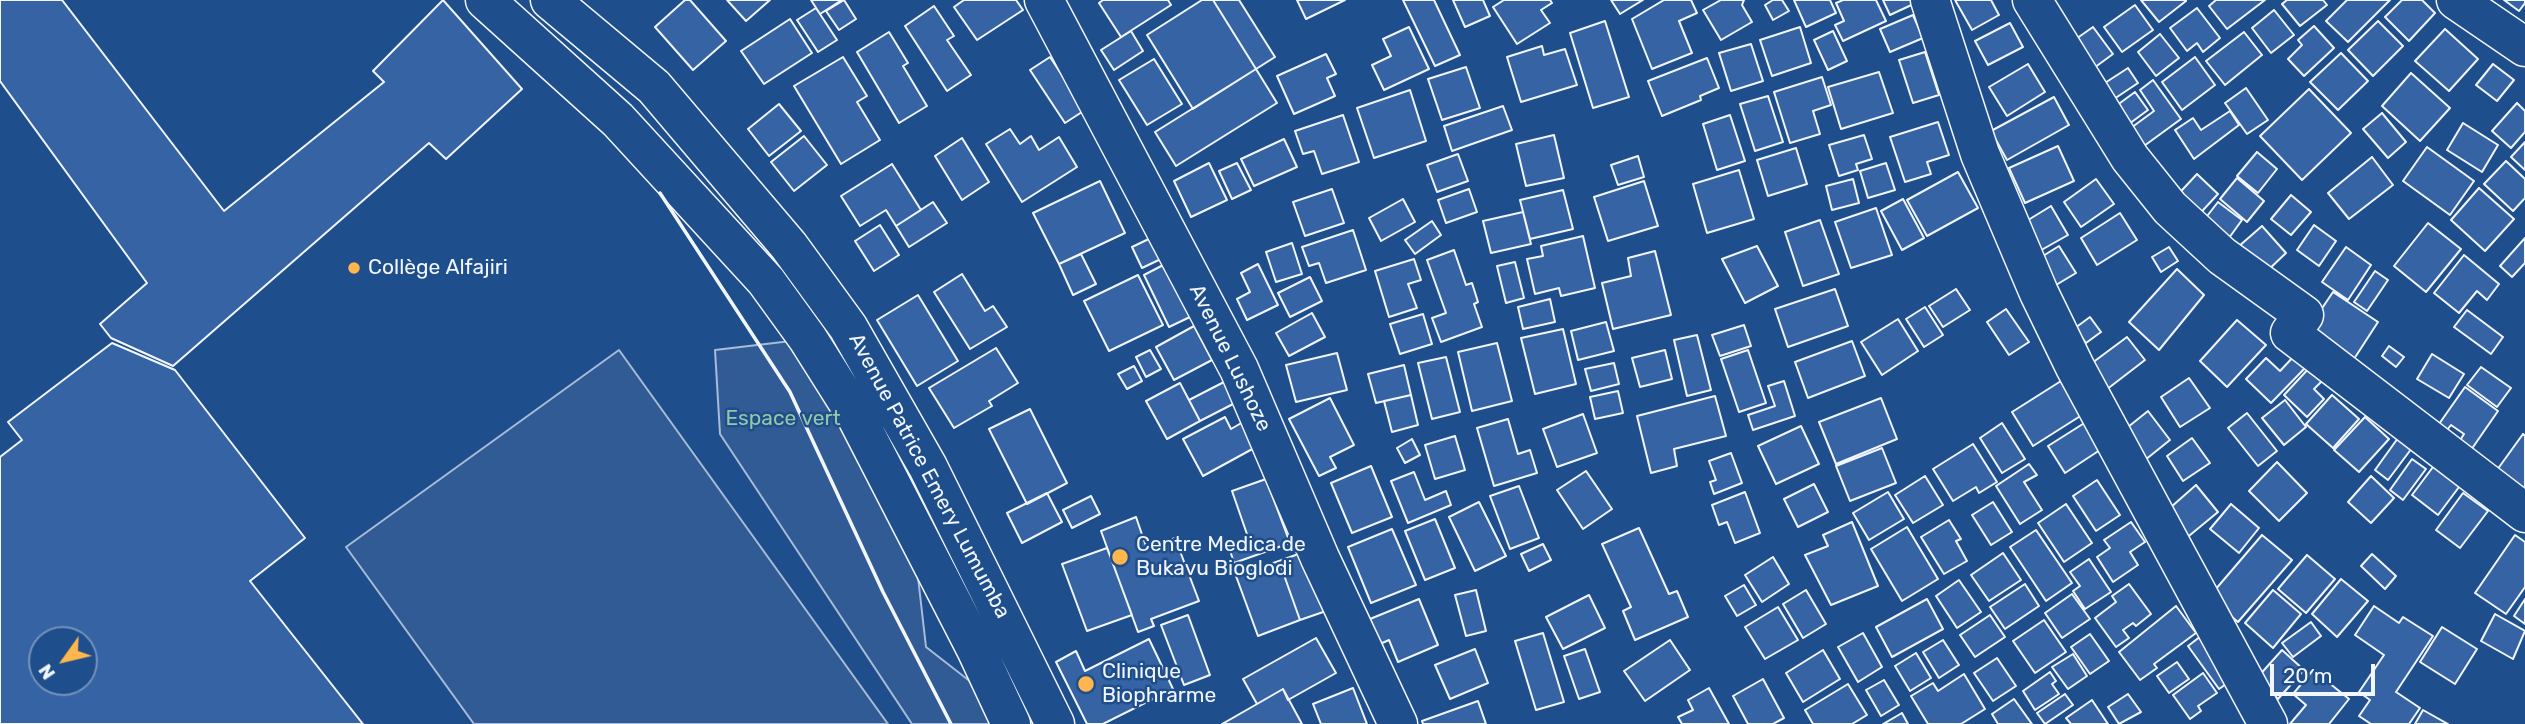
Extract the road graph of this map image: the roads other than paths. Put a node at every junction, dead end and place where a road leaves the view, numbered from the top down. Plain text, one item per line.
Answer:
1 (485, 0) edge
2 (550, 0) edge
3 (1044, 0) edge
4 (1930, 0) edge
5 (2032, 0) edge
6 (2456, 0) edge
7 (2525, 47) edge
8 (654, 87) junction
9 (618, 120) junction
10 (2525, 513) edge
11 (1011, 724) edge
12 (1055, 724) edge
13 (1398, 724) edge
14 (2268, 724) edge

1 - 9 street, Avenue Patrice Emery Lumumba
2 - 8 street, Avenue Patrice Emery Lumumba
3 - 13 street, Avenue Lushoze
4 - 14 street
5 - 10 street
6 - 7 street
8 - 9 street
8 - 12 street, Avenue Patrice Emery Lumumba
9 - 11 street, Avenue Patrice Emery Lumumba

